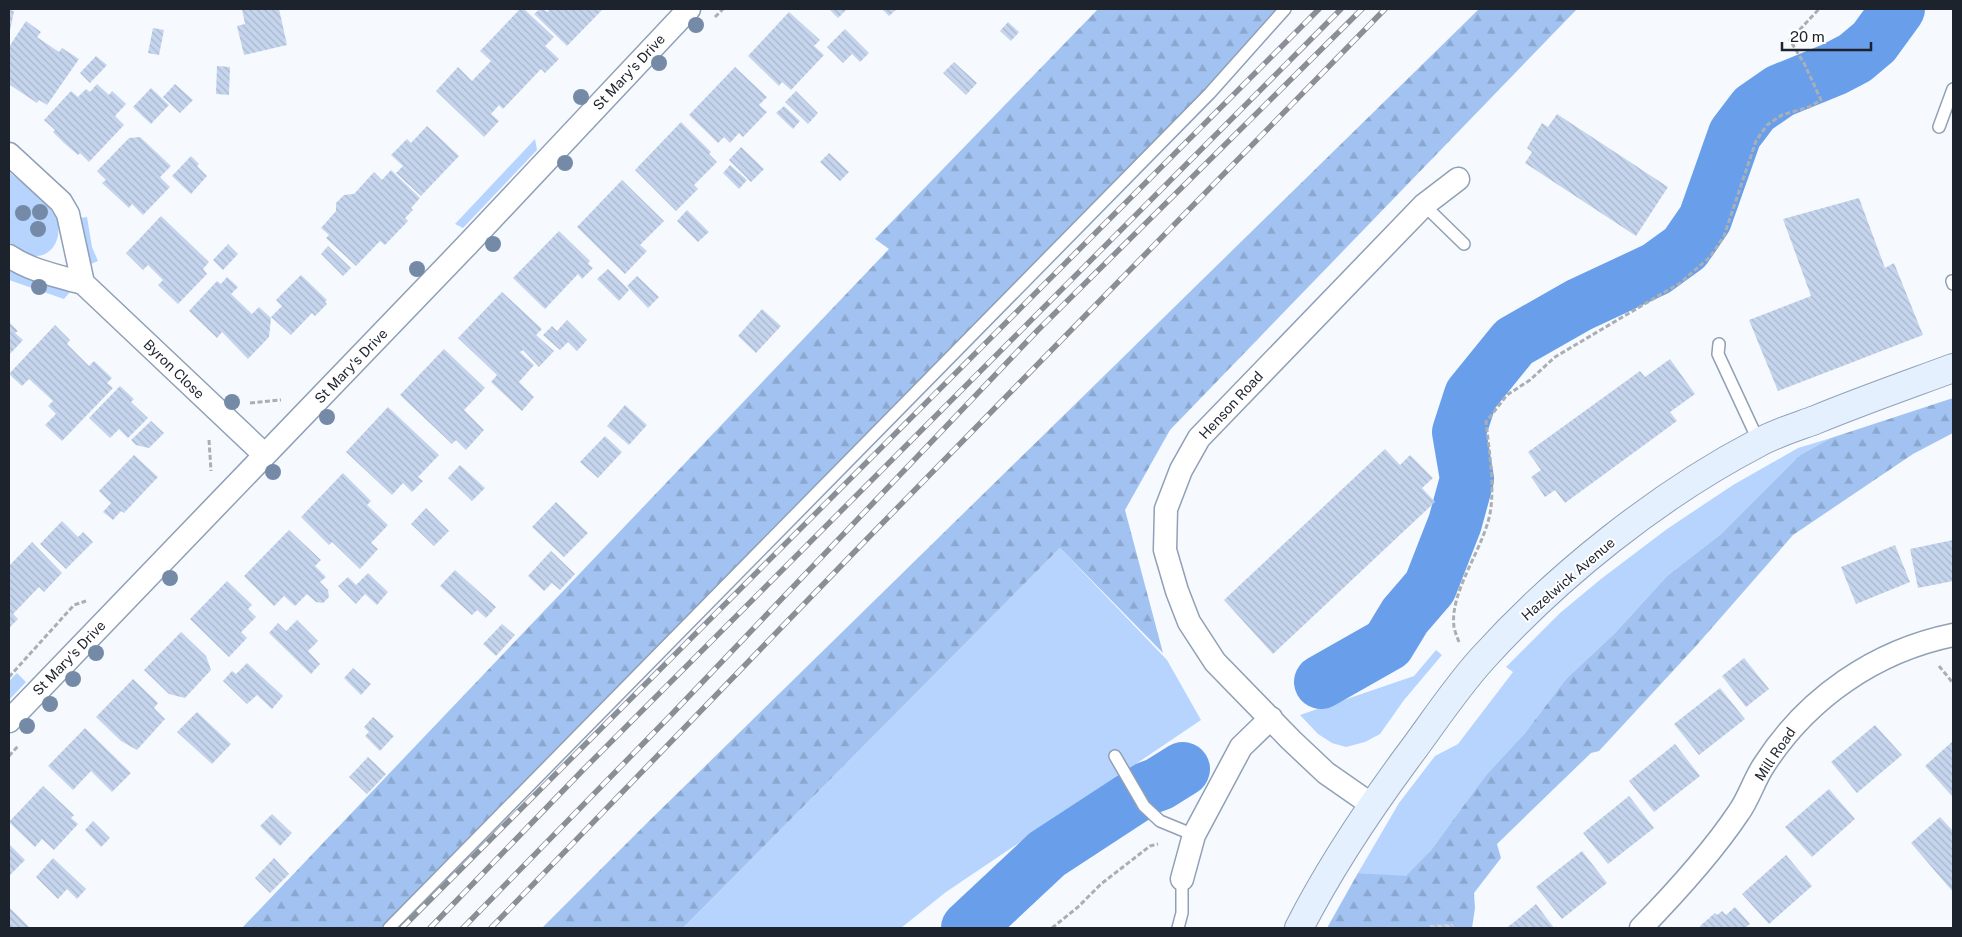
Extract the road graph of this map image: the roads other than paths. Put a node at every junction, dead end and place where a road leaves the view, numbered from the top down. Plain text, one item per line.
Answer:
1 (689, 9) edge
2 (1285, 9) edge
3 (1953, 89) edge
4 (1939, 127) dead end
5 (9, 154) edge
6 (1458, 179) dead end
7 (1424, 205) junction
8 (1464, 244) dead end
9 (9, 256) edge
10 (83, 283) junction
11 (1719, 344) dead end
12 (1953, 368) edge
13 (1760, 442) junction
14 (265, 455) junction
15 (1953, 635) edge
16 (1271, 718) junction
17 (9, 721) edge
18 (1115, 756) dead end
19 (1372, 805) junction
20 (1194, 835) junction
21 (1182, 878) joint
22 (389, 928) edge
23 (1178, 928) edge
24 (1299, 928) edge
25 (1641, 928) edge

1 - 14 street, St Mary's Drive
2 - 22 lane
3 - 4 lane
5 - 10 street
6 - 7 street, Henson Road
7 - 8 lane
7 - 16 street, Henson Road
9 - 10 street, Byron Close
10 - 14 street, Byron Close
11 - 13 lane
12 - 13 street, Hazelwick Avenue
13 - 19 street, Hazelwick Avenue
14 - 17 street, St Mary's Drive
15 - 25 street, Mill Road
16 - 19 street, Henson Road
16 - 20 street
18 - 20 lane
19 - 24 street, Hazelwick Avenue
20 - 21 street
21 - 23 lane

